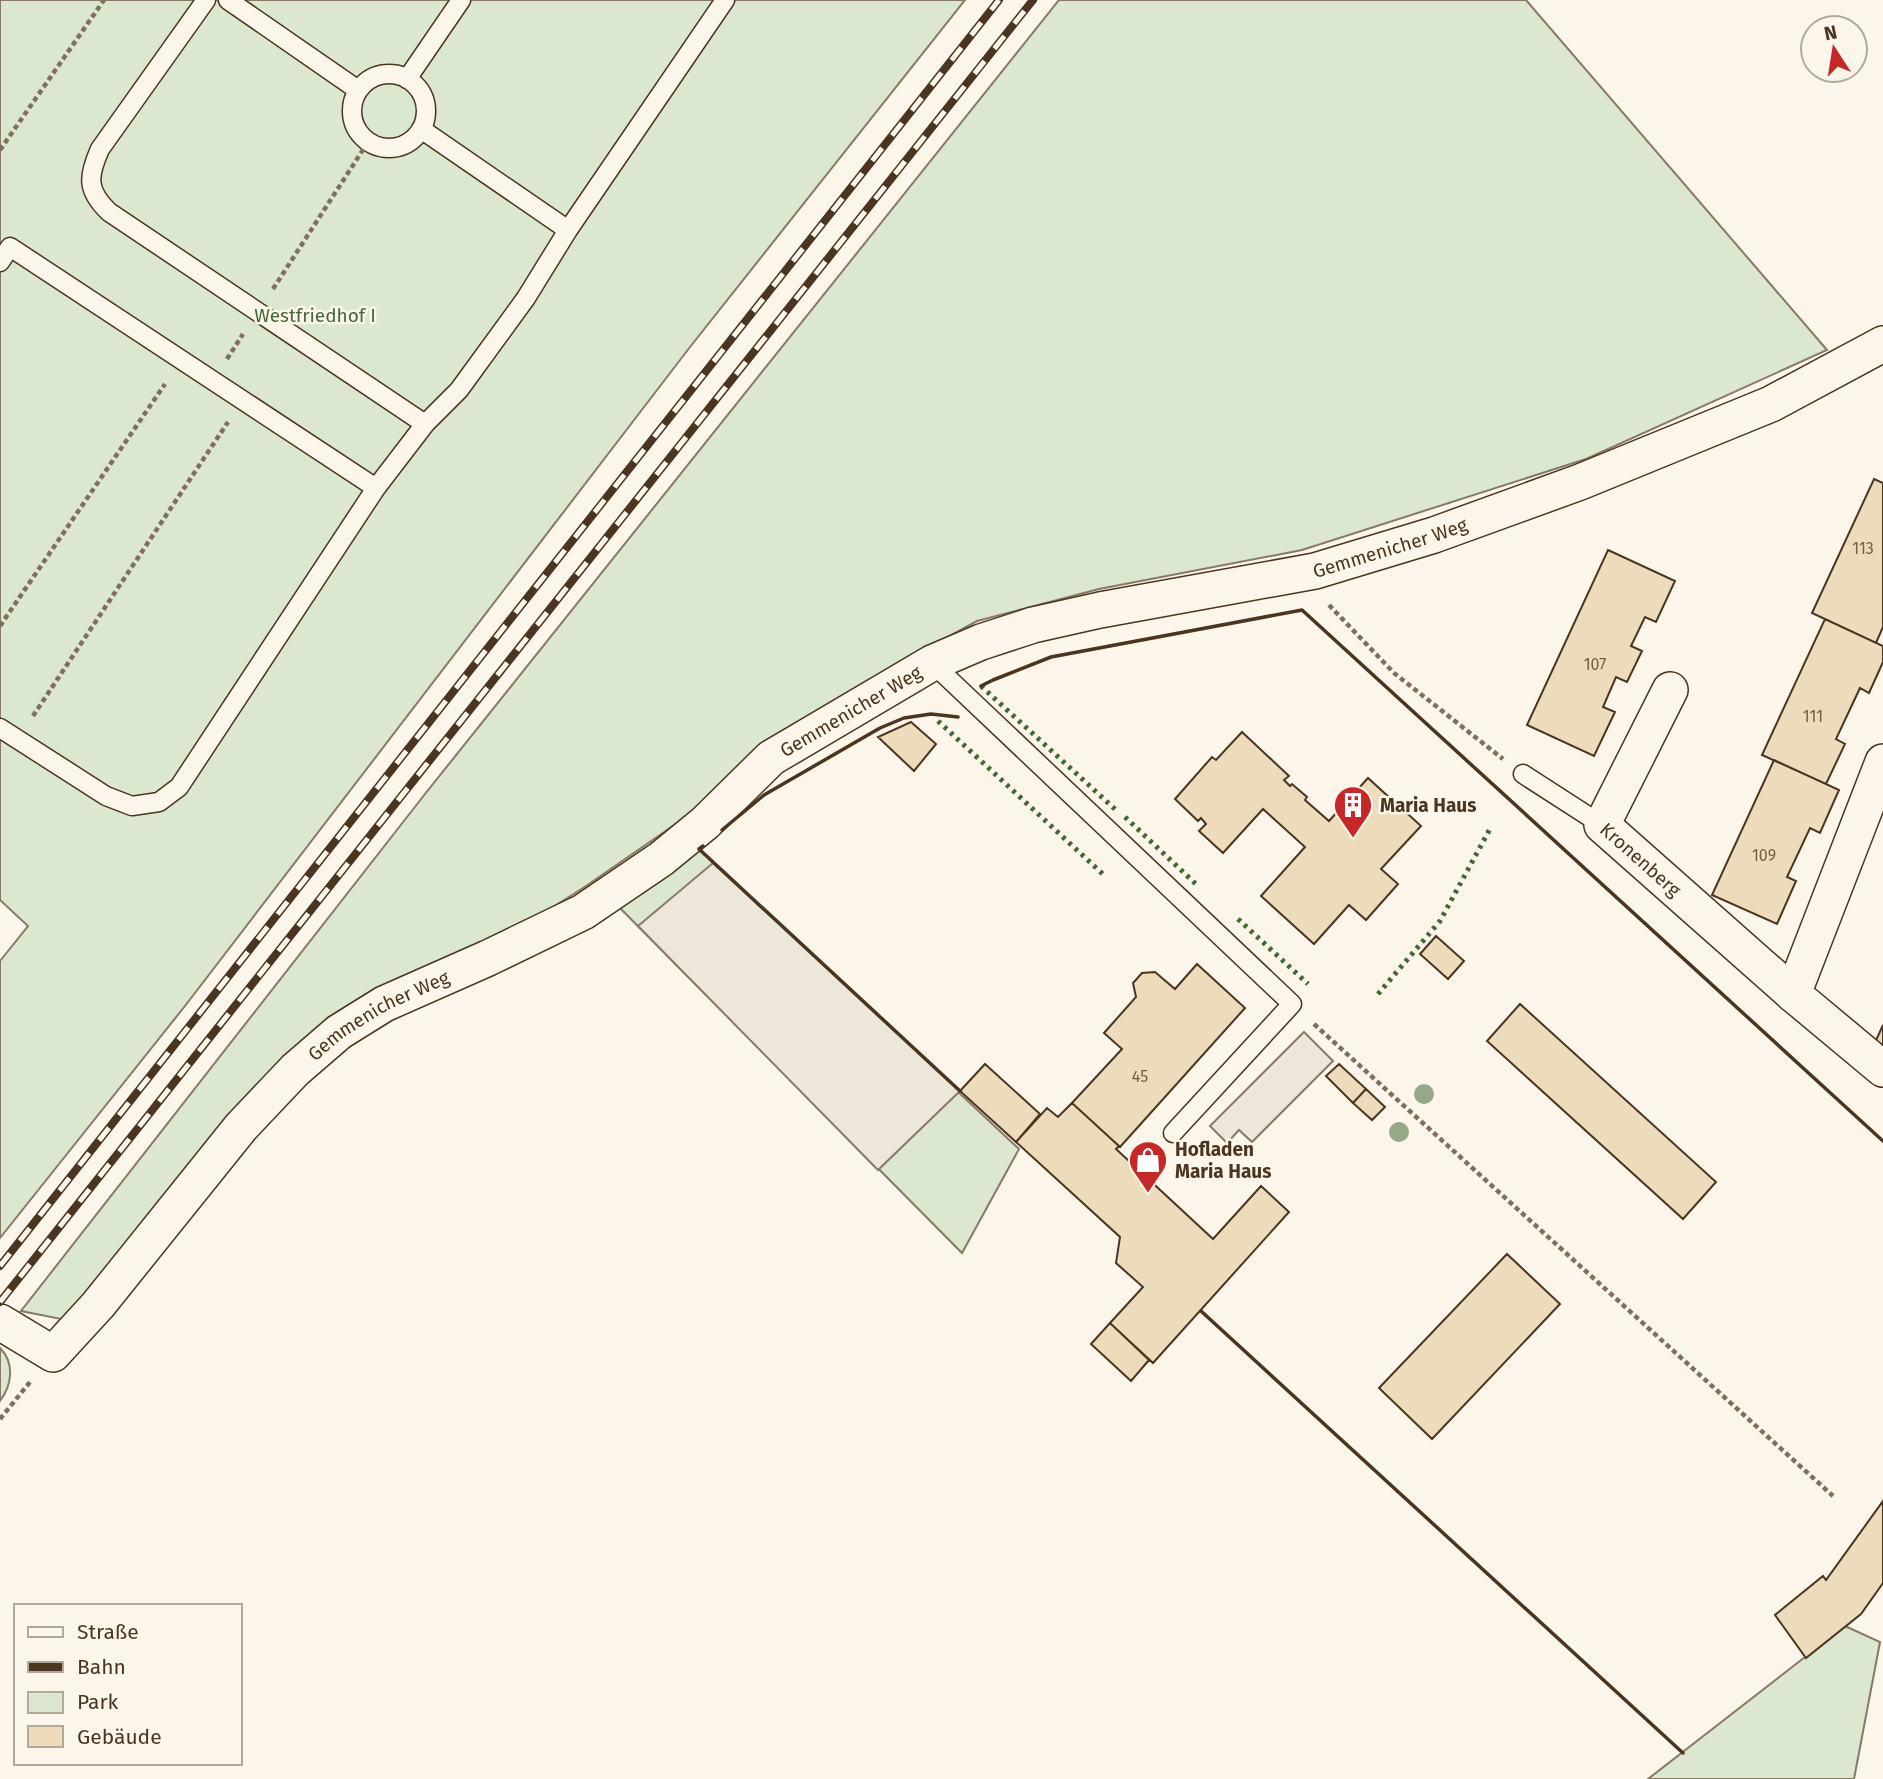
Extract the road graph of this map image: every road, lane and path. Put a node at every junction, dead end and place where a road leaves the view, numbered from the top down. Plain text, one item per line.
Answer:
1 (104, 0) edge
2 (206, 0) edge
3 (228, 0) edge
4 (461, 0) edge
5 (724, 0) edge
6 (407, 79) junction
7 (358, 90) junction
8 (421, 130) junction
9 (368, 142) junction
10 (0, 150) edge
11 (568, 230) junction
12 (0, 262) edge
13 (259, 311) junction
14 (1883, 344) edge
15 (182, 360) junction
16 (213, 380) junction
17 (243, 400) junction
18 (425, 424) junction
19 (376, 488) junction
20 (1315, 571) junction
21 (0, 626) edge
22 (932, 663) junction
23 (1670, 690) dead end
24 (0, 728) edge
25 (17, 740) junction
26 (1883, 762) edge
27 (1522, 774) joint
28 (1602, 825) junction
29 (1793, 994) junction
30 (1292, 1004) junction
31 (1883, 1069) edge
32 (1173, 1133) dead end
33 (0, 1322) edge
34 (52, 1354) junction
35 (0, 1419) edge
36 (1833, 1496) dead end

1 - 10 path
2 - 13 lane
3 - 7 lane
4 - 6 lane
5 - 11 lane
6 - 7 lane
6 - 8 lane
7 - 9 lane
8 - 9 lane
8 - 11 lane
9 - 13 path
11 - 18 lane
12 - 15 lane
13 - 16 path
13 - 18 lane
14 - 20 street, Gemmenicher Weg
15 - 16 lane
15 - 21 path
16 - 17 lane
17 - 19 lane
17 - 25 path
18 - 19 lane
19 - 25 lane
20 - 22 street, Gemmenicher Weg
20 - 27 path
22 - 30 lane
22 - 34 street, Gemmenicher Weg
23 - 28 street, Kronenberg
24 - 25 lane
26 - 29 street
27 - 28 lane
28 - 29 street, Kronenberg
29 - 31 street, Kronenberg
30 - 32 lane
30 - 36 path
33 - 34 street
34 - 35 path

